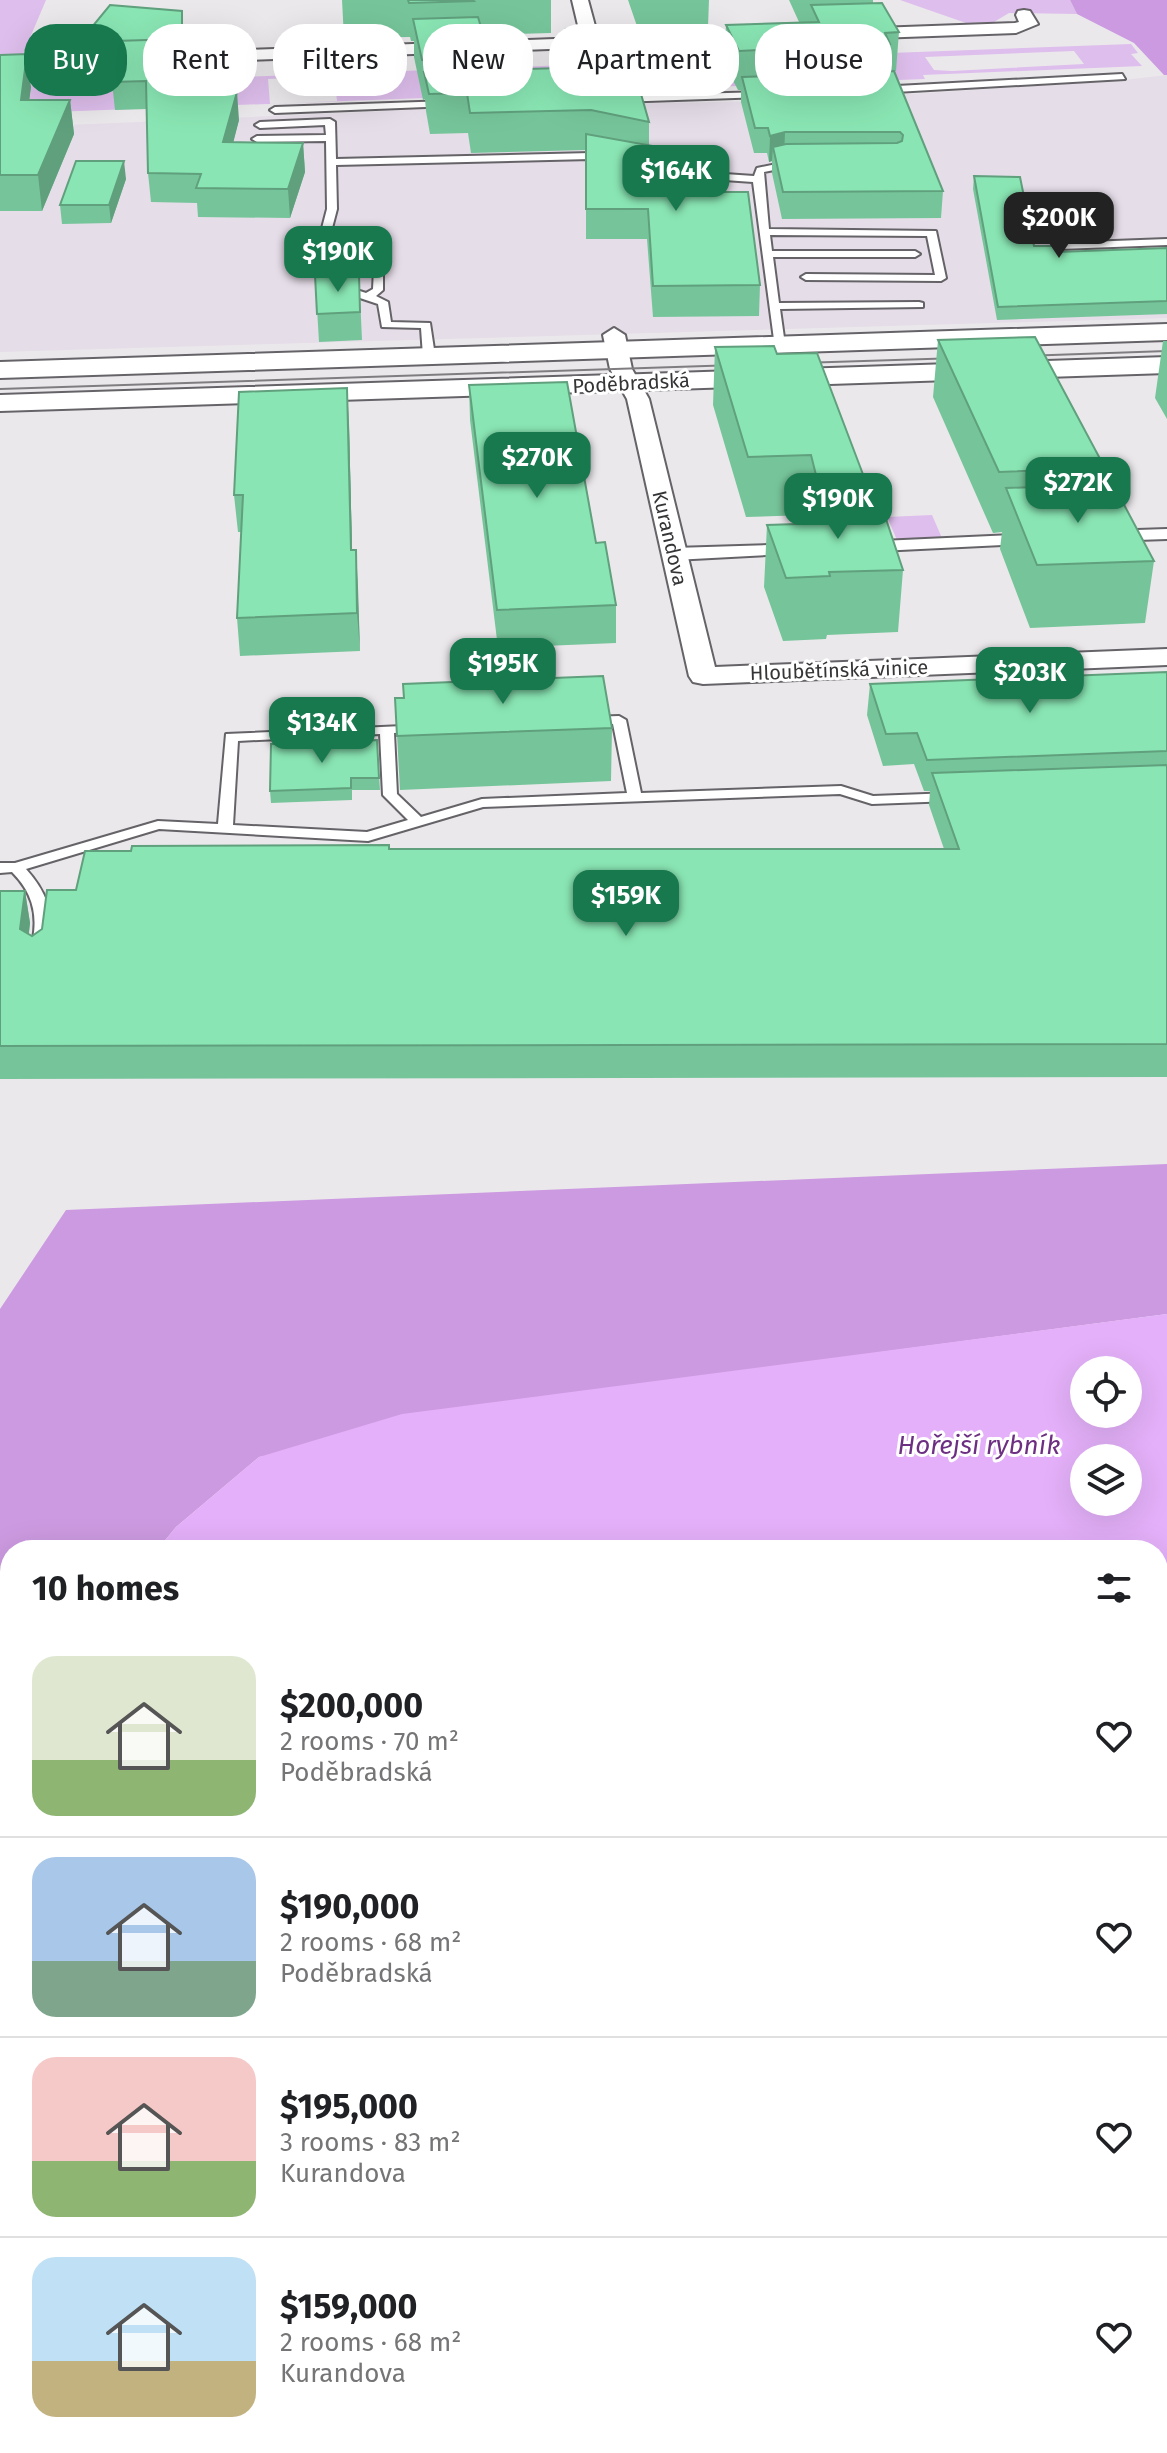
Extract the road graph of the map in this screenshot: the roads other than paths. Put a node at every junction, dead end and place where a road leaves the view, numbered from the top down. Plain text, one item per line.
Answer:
1 (580, 0) edge
2 (1024, 15) dead end
3 (586, 24) edge
4 (892, 37) edge
5 (549, 44) edge
6 (257, 55) edge
7 (143, 59) edge
8 (0, 64) edge
9 (1122, 77) dead end
10 (892, 90) edge
11 (227, 96) edge
12 (755, 96) edge
13 (611, 99) edge
14 (457, 103) edge
15 (331, 108) junction
16 (227, 109) edge
17 (275, 110) dead end
18 (330, 122) junction
19 (260, 125) dead end
20 (331, 138) junction
21 (257, 139) edge
22 (616, 161) edge
23 (332, 162) junction
24 (815, 163) edge
25 (673, 173) edge
26 (758, 179) junction
27 (765, 232) junction
28 (1167, 242) edge
29 (1060, 246) dead end
30 (769, 254) junction
31 (855, 254) junction
32 (915, 254) dead end
33 (325, 267) junction
34 (806, 277) dead end
35 (860, 278) junction
36 (368, 297) junction
37 (919, 305) dead end
38 (776, 306) junction
39 (1167, 332) edge
40 (615, 343) junction
41 (779, 345) junction
42 (429, 356) junction
43 (1167, 365) edge
44 (0, 370) edge
45 (633, 391) junction
46 (0, 403) edge
47 (1167, 534) edge
48 (1081, 537) edge
49 (1050, 539) edge
50 (842, 547) edge
51 (812, 549) edge
52 (674, 554) junction
53 (1167, 657) edge
54 (703, 676) joint
55 (573, 722) edge
56 (434, 727) edge
57 (387, 729) junction
58 (965, 797) edge
59 (635, 798) junction
60 (418, 822) junction
61 (225, 829) junction
62 (8, 868) edge
63 (36, 961) edge

1 - 3 street
2 - 4 street
5 - 6 street
7 - 8 street
9 - 10 lane
11 - 16 lane
12 - 13 lane
14 - 15 lane
15 - 17 lane
15 - 18 lane
18 - 19 lane
18 - 20 lane
20 - 21 lane
20 - 23 lane
22 - 23 lane
23 - 33 lane
24 - 26 lane
25 - 26 lane
26 - 27 lane
27 - 30 lane
27 - 35 lane
28 - 29 lane
30 - 31 lane
30 - 38 lane
31 - 32 lane
31 - 35 lane
33 - 36 lane
33 - 36 lane
34 - 35 lane
36 - 42 lane
37 - 38 lane
38 - 41 lane
39 - 41 main road, Poděbradská
40 - 41 main road, Poděbradská
40 - 42 main road, Poděbradská
40 - 45 street, Kurandova
42 - 44 main road, Poděbradská
43 - 45 main road, Poděbradská
45 - 46 main road, Poděbradská
45 - 52 street, Kurandova
47 - 48 street
49 - 50 street
51 - 52 street
52 - 54 street, Kurandova
53 - 54 street, Hloubětínská vinice
55 - 59 lane
56 - 57 lane
57 - 60 lane
57 - 61 lane
58 - 59 lane
59 - 60 lane
60 - 61 lane
61 - 62 lane
62 - 63 lane

